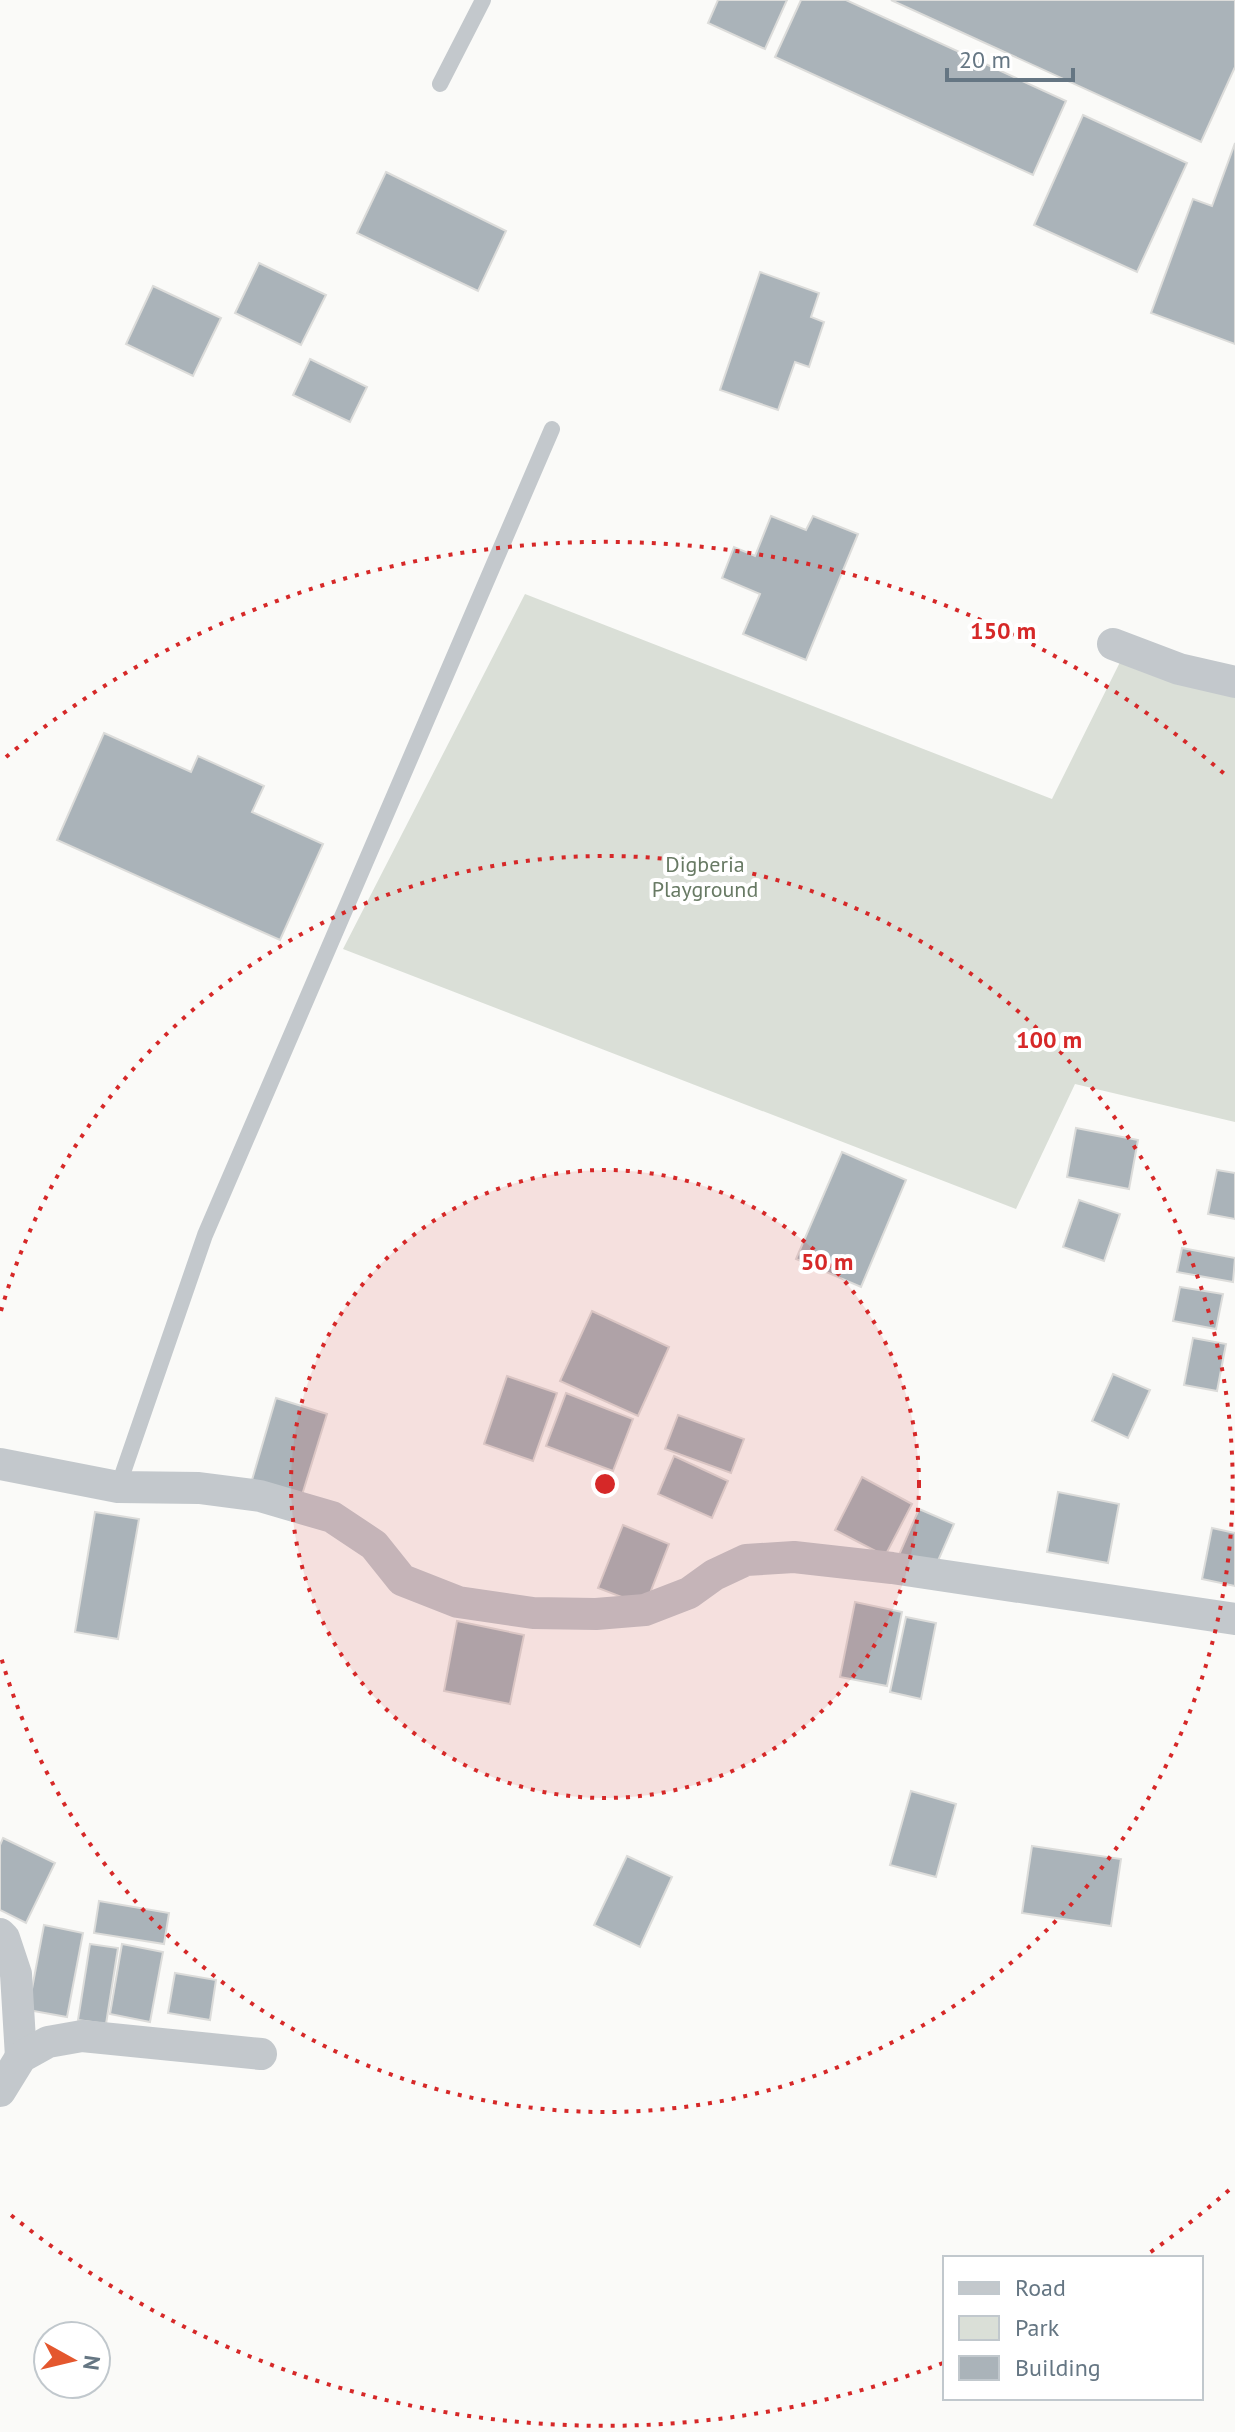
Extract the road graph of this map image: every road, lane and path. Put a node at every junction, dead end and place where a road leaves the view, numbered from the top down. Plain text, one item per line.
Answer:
1 (483, 0) edge
2 (440, 84) dead end
3 (552, 429) dead end
4 (1113, 644) dead end
5 (1235, 682) edge
6 (0, 1464) edge
7 (118, 1487) junction
8 (1235, 1619) edge
9 (0, 1934) edge
10 (261, 2054) dead end
11 (21, 2057) junction
12 (0, 2091) edge

1 - 2 lane
3 - 7 lane
4 - 5 street
6 - 7 street
7 - 8 street
9 - 11 street
10 - 11 street
11 - 12 street

